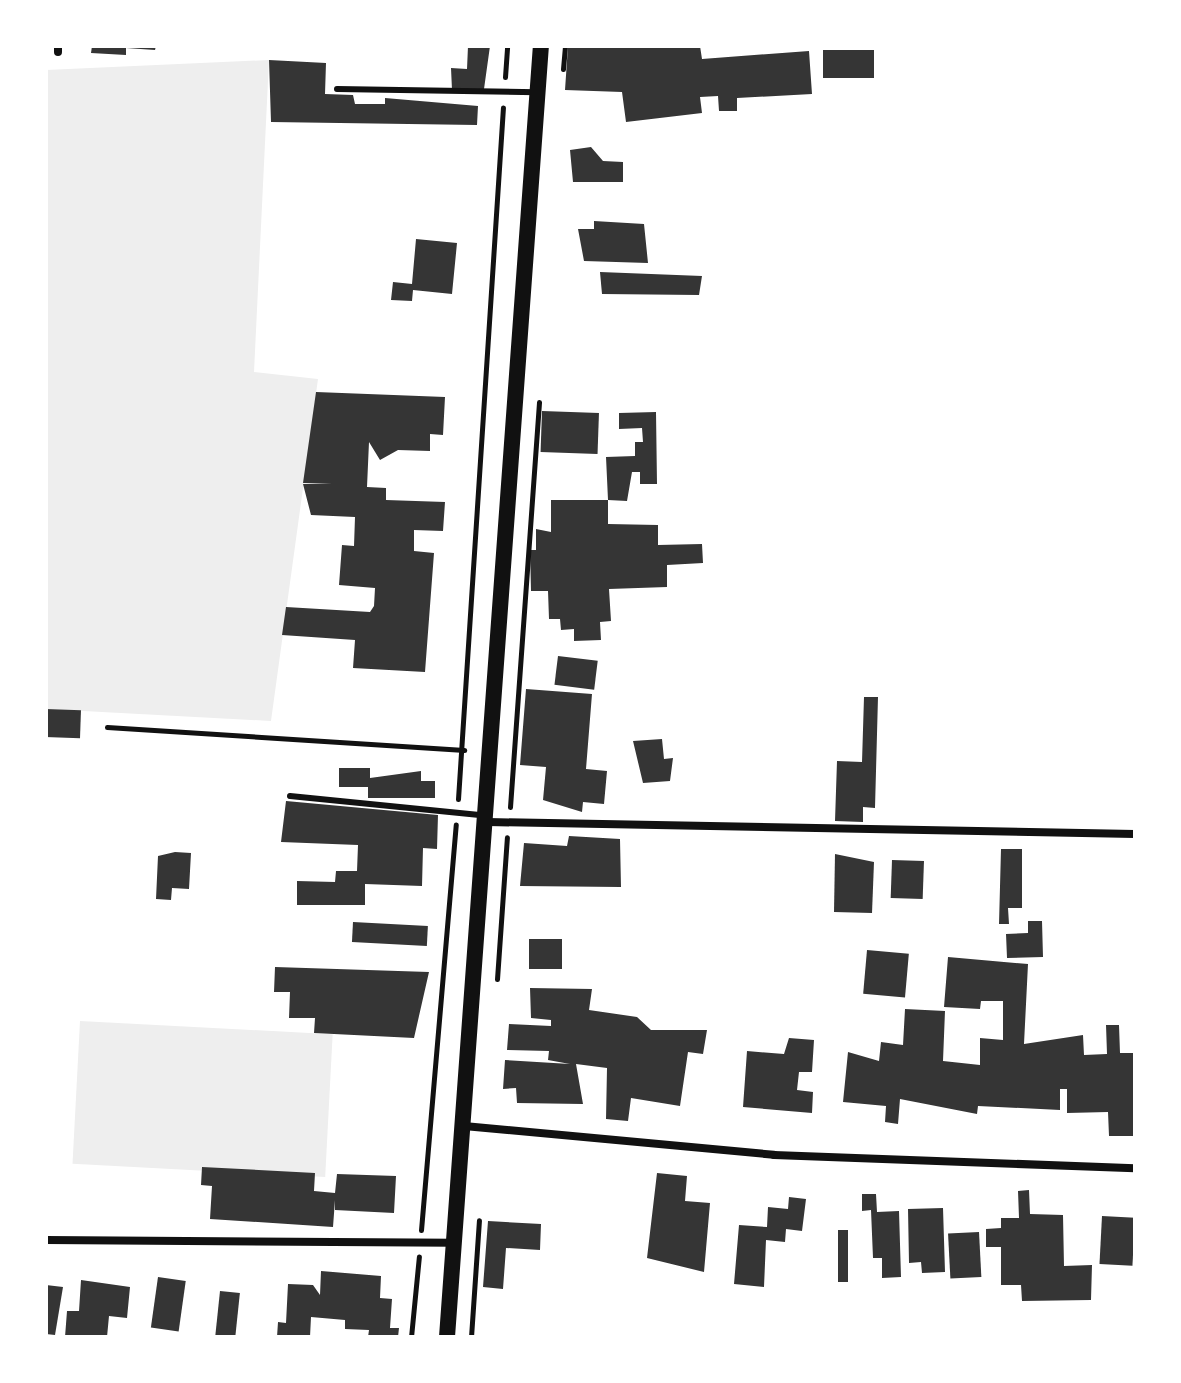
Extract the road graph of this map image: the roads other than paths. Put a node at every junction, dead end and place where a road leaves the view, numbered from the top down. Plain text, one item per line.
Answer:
1 (541, 46) edge
2 (337, 89) dead end
3 (538, 92) junction
4 (290, 796) dead end
5 (489, 819) junction
6 (1135, 834) edge
7 (464, 1126) junction
8 (1135, 1168) edge
9 (46, 1240) edge
10 (453, 1243) junction
11 (447, 1337) edge

1 - 3 main road
2 - 3 lane
3 - 5 main road
4 - 5 lane
5 - 6 street
5 - 7 main road
7 - 8 street
7 - 10 main road
9 - 10 street
10 - 11 main road

